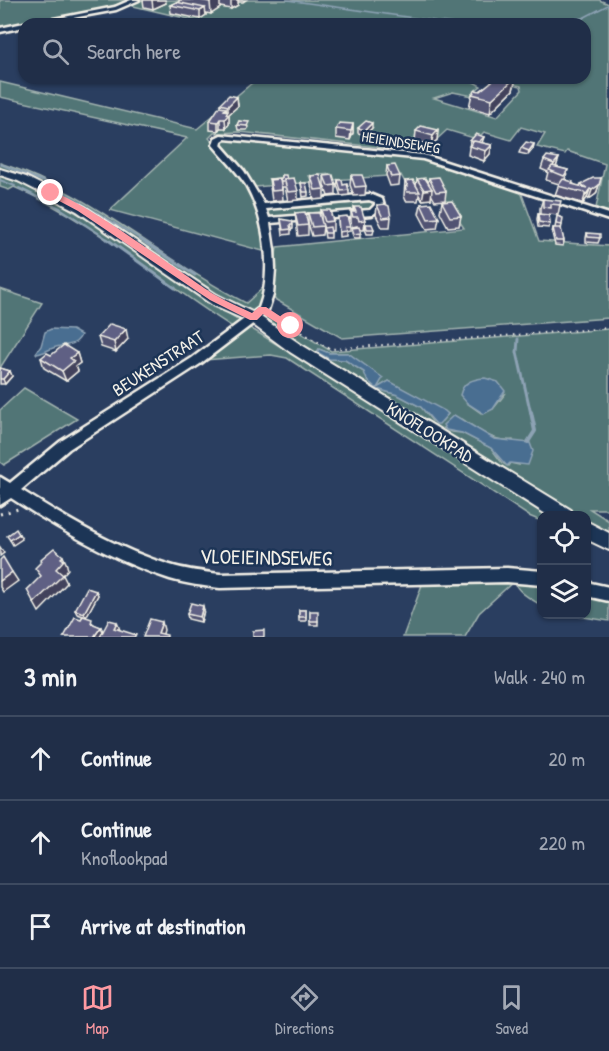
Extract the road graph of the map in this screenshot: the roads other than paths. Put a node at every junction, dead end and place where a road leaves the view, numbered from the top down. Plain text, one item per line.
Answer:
1 (136, 0) edge
2 (63, 18) edge
3 (18, 26) edge
4 (0, 30) edge
5 (0, 172) edge
6 (263, 207) junction
7 (609, 217) edge
8 (267, 221) junction
9 (254, 317) junction
10 (3, 491) edge
11 (557, 511) edge
12 (591, 532) edge
13 (609, 542) edge
14 (537, 578) edge
15 (591, 589) edge
16 (609, 594) edge

1 - 2 street
3 - 4 street
5 - 9 main road, KNOFLOOKPAD
6 - 7 street, HEIEINDSEWEG
6 - 8 street
6 - 8 street
8 - 9 street
9 - 10 street, BEUKENSTRAAT
9 - 11 main road, KNOFLOOKPAD
10 - 14 street, VLOEIEINDSEWEG
12 - 13 main road
15 - 16 street

